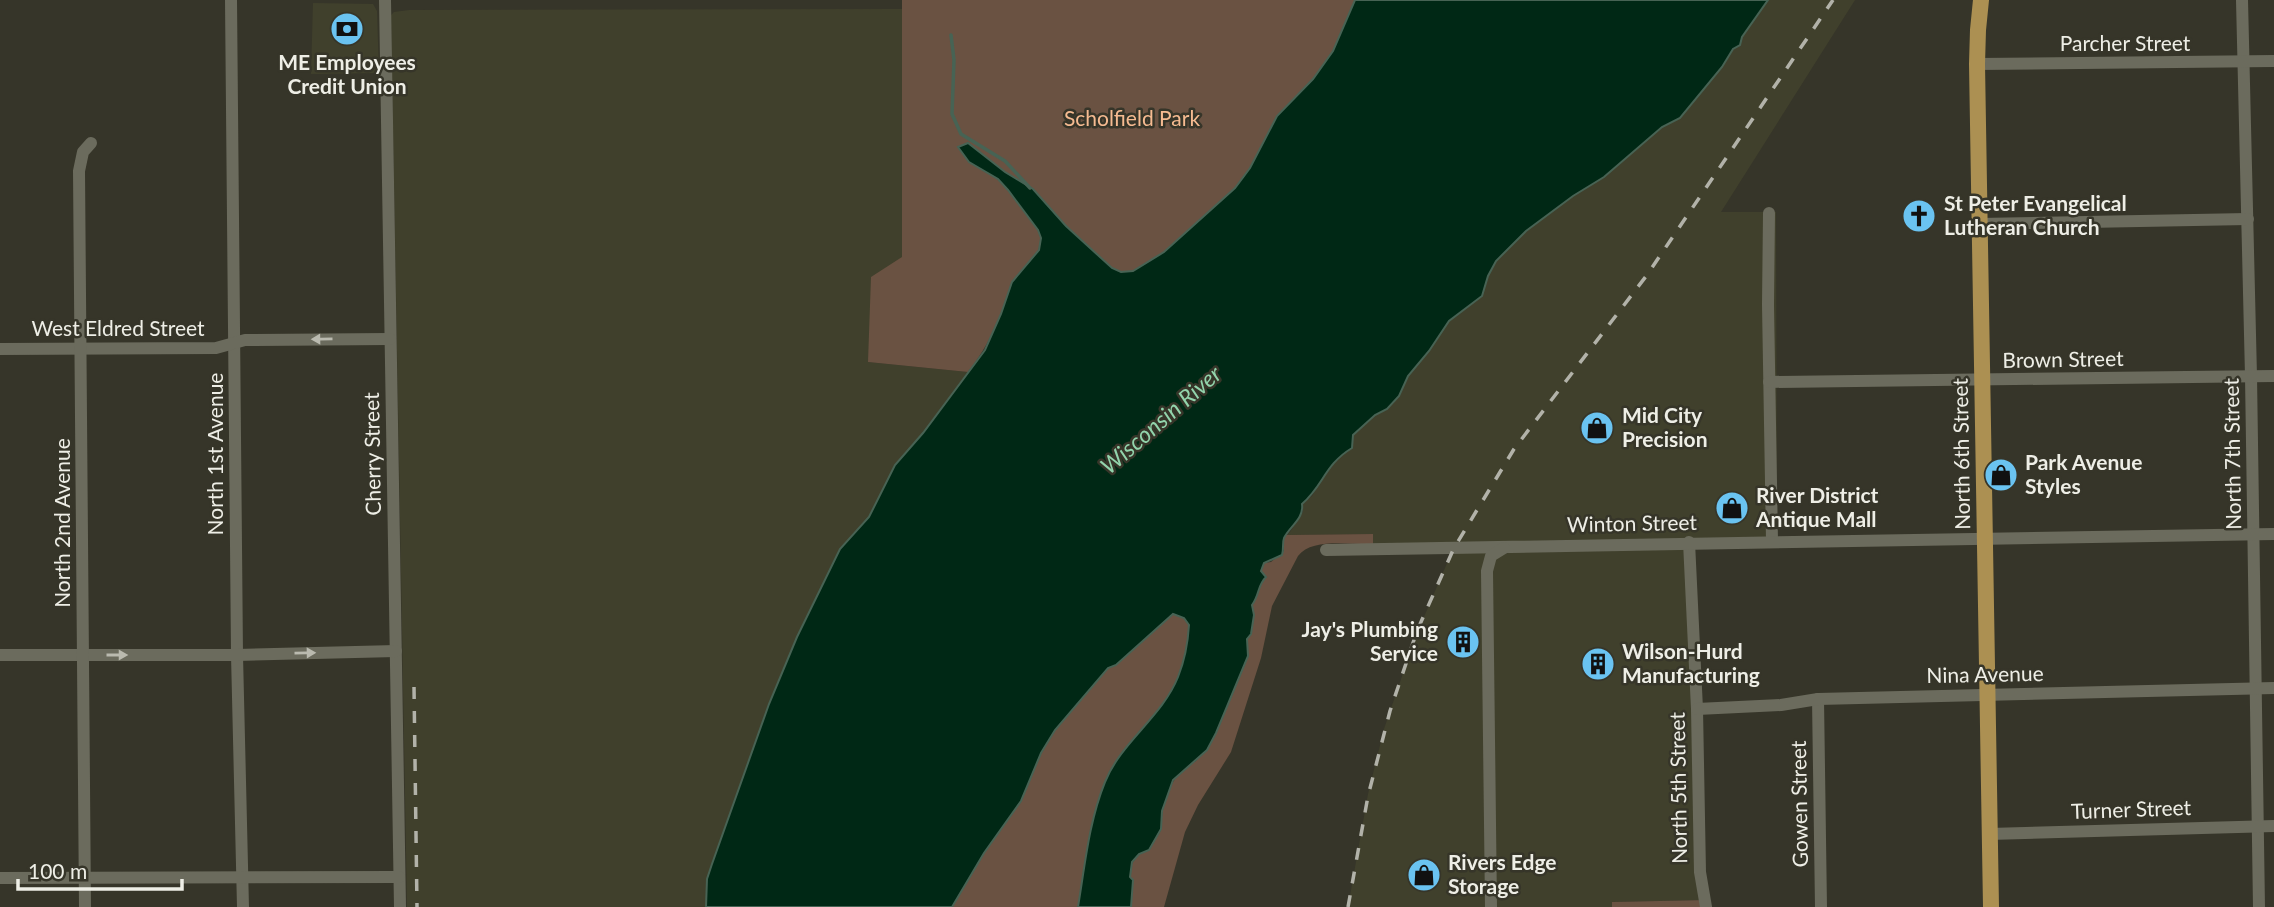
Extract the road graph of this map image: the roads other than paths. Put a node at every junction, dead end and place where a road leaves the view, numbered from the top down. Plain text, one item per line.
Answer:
1 (231, 0) edge
2 (385, 0) edge
3 (1981, 0) edge
4 (2242, 0) edge
5 (2274, 61) edge
6 (2245, 62) junction
7 (1977, 64) junction
8 (91, 143) dead end
9 (1769, 214) dead end
10 (2248, 219) junction
11 (1979, 224) junction
12 (390, 339) junction
13 (234, 343) junction
14 (0, 349) edge
15 (81, 349) junction
16 (2251, 376) junction
17 (2274, 376) edge
18 (1982, 381) junction
19 (1769, 382) junction
20 (2274, 534) edge
21 (2254, 535) junction
22 (1985, 539) junction
23 (1772, 541) junction
24 (1689, 542) junction
25 (1508, 546) junction
26 (1326, 550) dead end
27 (396, 651) junction
28 (0, 655) edge
29 (83, 655) junction
30 (237, 655) junction
31 (2256, 688) junction
32 (2274, 688) edge
33 (1987, 694) junction
34 (1818, 699) junction
35 (1697, 709) junction
36 (2257, 826) junction
37 (2274, 826) edge
38 (1989, 834) junction
39 (242, 877) junction
40 (399, 877) junction
41 (0, 878) edge
42 (85, 879) junction
43 (85, 907) edge
44 (243, 907) edge
45 (400, 907) edge
46 (1491, 907) edge
47 (1706, 907) edge
48 (1821, 907) edge
49 (1991, 907) edge
50 (2259, 907) edge

1 - 13 street, North 1st Avenue
2 - 12 street, Cherry Street
3 - 7 main road, North 6th Street
4 - 6 street, North 7th Street
5 - 6 street, Parcher Street
6 - 7 street, Parcher Street
6 - 10 street, North 7th Street
7 - 11 main road, North 6th Street
8 - 15 street, North 2nd Avenue
9 - 19 street
10 - 11 street
10 - 16 street, North 7th Street
11 - 18 main road, North 6th Street
12 -> 13 street, West Eldred Street
12 - 27 street, Cherry Street
13 - 15 street, West Eldred Street
13 - 30 street, North 1st Avenue
14 - 15 street, West Eldred Street
15 - 29 street, North 2nd Avenue
16 - 17 street, Brown Street
16 - 18 street, Brown Street
16 - 21 street, North 7th Street
18 - 19 street, Brown Street
18 - 22 main road, North 6th Street
19 - 23 street
20 - 21 street, Winton Street
21 - 22 street, Winton Street
21 - 31 street, North 7th Street
22 - 23 street, Winton Street
22 - 33 main road, North 6th Street
23 - 24 street, Winton Street
24 - 25 street, Winton Street
24 - 35 street, North 5th Street
25 - 26 street, Winton Street
25 - 46 street
30 -> 27 street
27 - 40 street, Cherry Street
28 - 29 street
29 -> 30 street
29 - 42 street, North 2nd Avenue
30 - 39 street, North 1st Avenue
31 - 32 street, Nina Avenue
31 - 33 street, Nina Avenue
31 - 36 street, North 7th Street
33 - 34 street, Nina Avenue
33 - 38 main road, North 6th Street
34 - 35 street, Nina Avenue
34 - 48 street, Gowen Street
35 - 47 street, North 5th Street
36 - 37 street, Turner Street
36 - 38 street, Turner Street
36 - 50 street, North 7th Street
38 - 49 main road, North 6th Street
39 - 40 street
39 - 42 street
39 - 44 street, North 1st Avenue
40 - 45 street, Cherry Street
41 - 42 street
42 - 43 street, North 2nd Avenue

